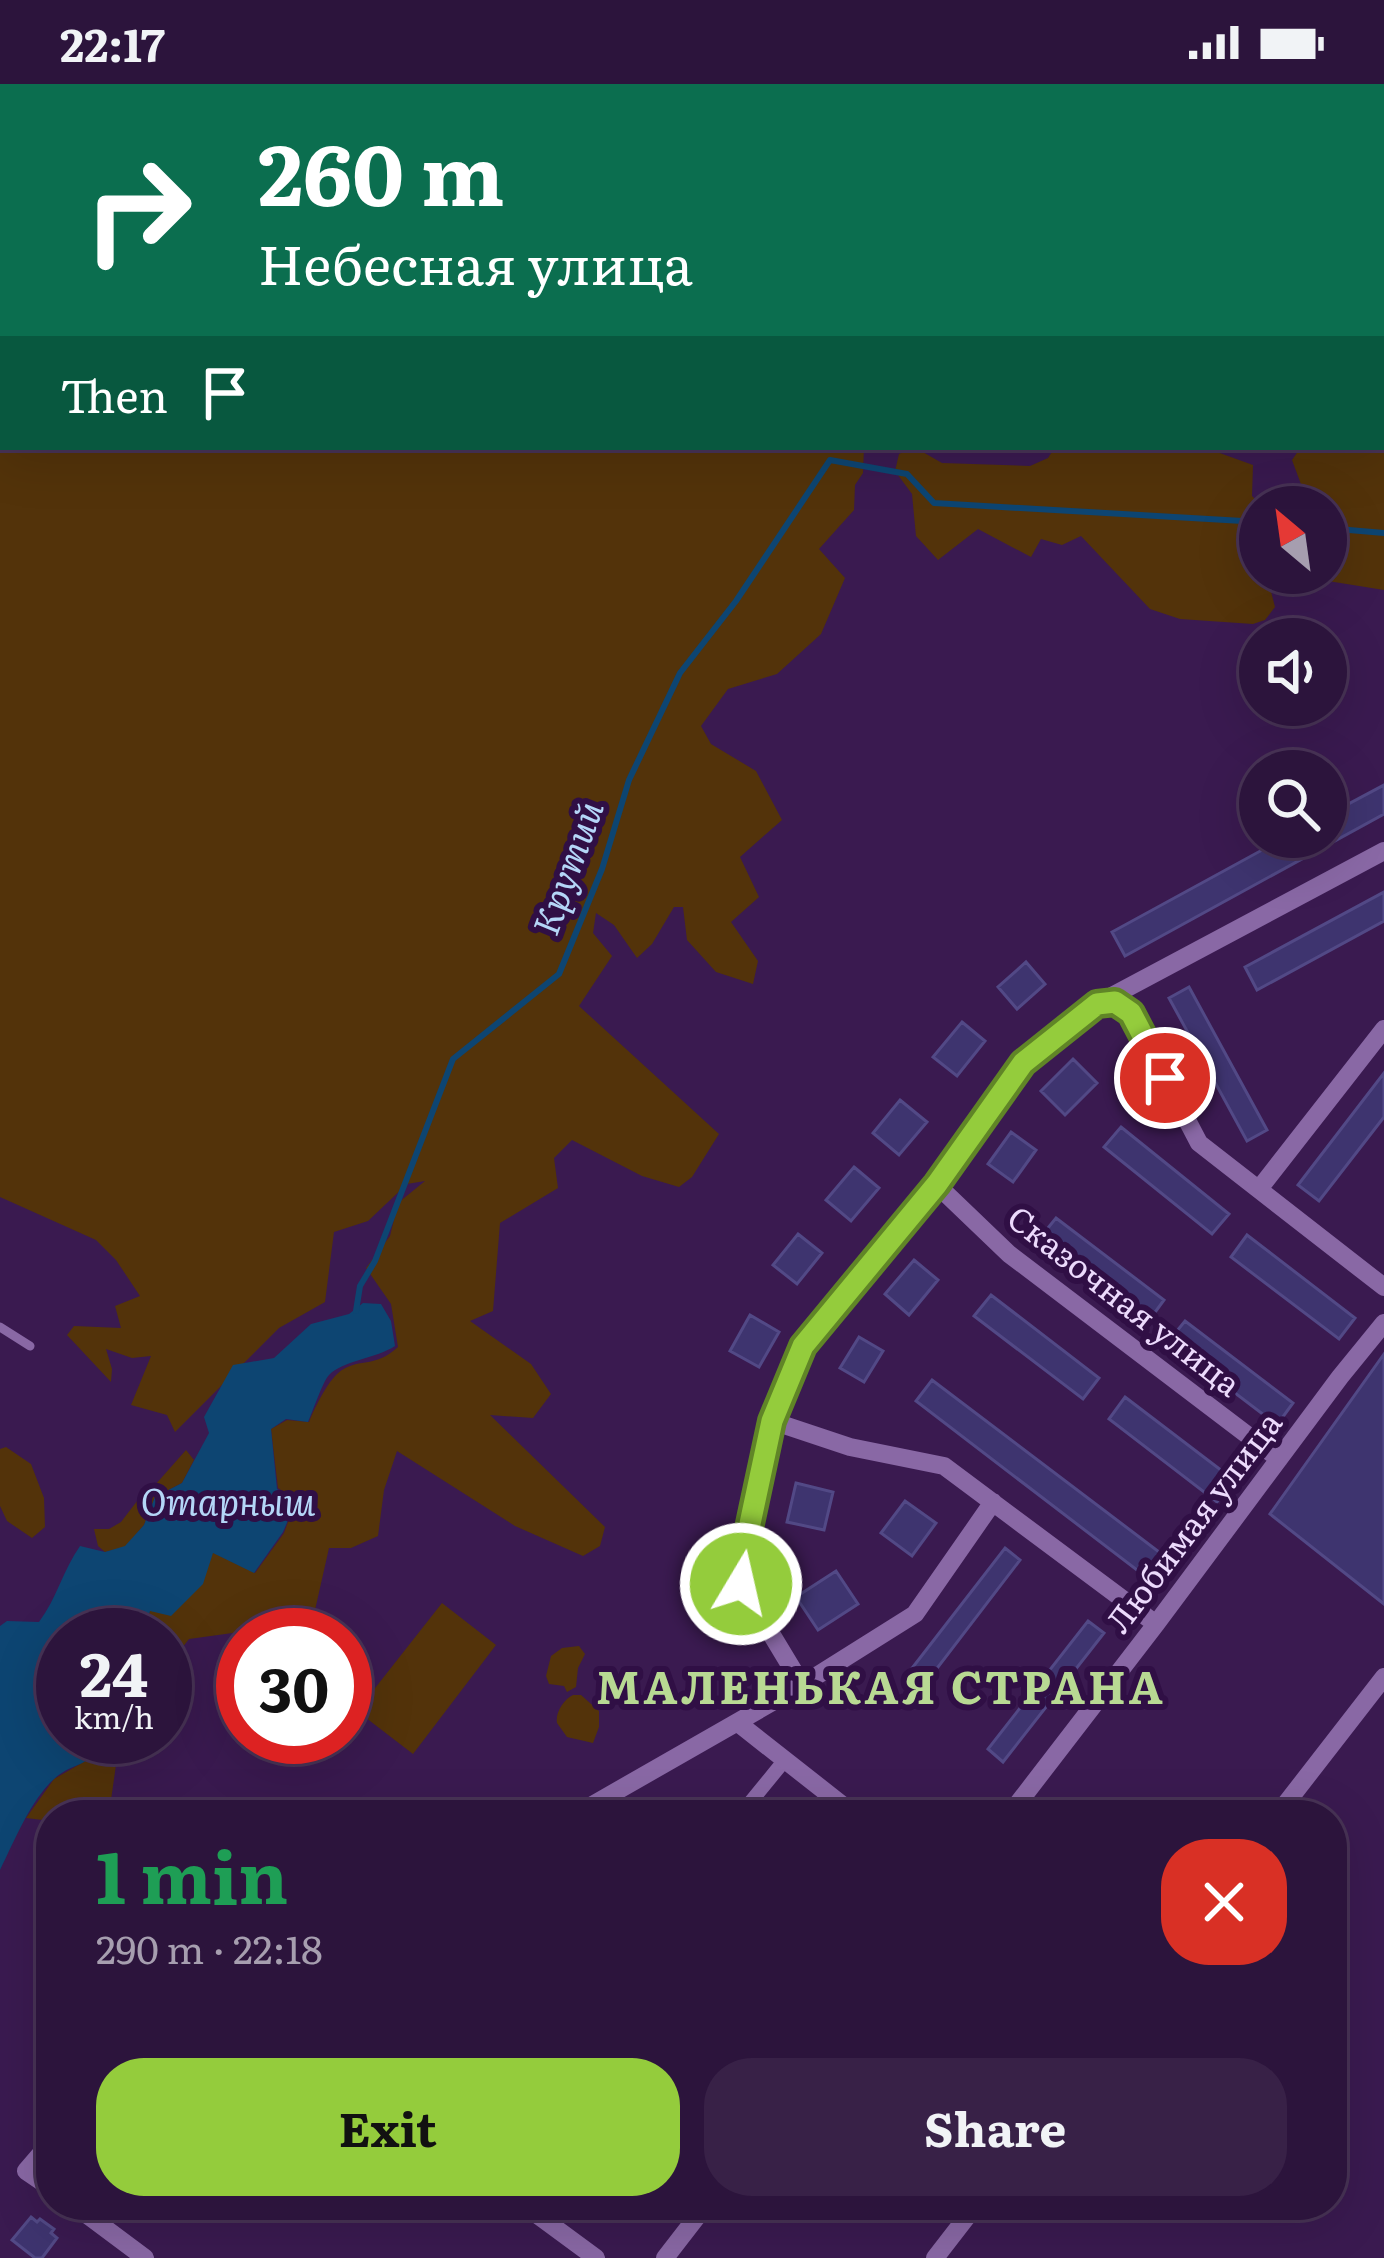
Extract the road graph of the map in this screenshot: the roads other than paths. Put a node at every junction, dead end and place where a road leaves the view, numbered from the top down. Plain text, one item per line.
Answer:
1 (1384, 850) edge
2 (1097, 1004) junction
3 (1384, 1029) edge
4 (937, 1184) junction
5 (1259, 1189) junction
6 (1384, 1287) edge
7 (1384, 1323) edge
8 (0, 1327) edge
9 (30, 1346) dead end
10 (772, 1421) junction
11 (1279, 1459) junction
12 (993, 1502) junction
13 (1156, 1624) junction
14 (1384, 1677) edge
15 (802, 1685) junction
16 (738, 1723) junction
17 (784, 1761) junction
18 (602, 1800) edge
19 (752, 1800) edge
20 (835, 1800) edge
21 (1021, 1800) edge
22 (1289, 1800) edge
23 (94, 2220) edge
24 (544, 2220) edge
25 (694, 2220) edge
26 (964, 2220) edge
27 (145, 2258) edge
28 (596, 2258) edge
29 (665, 2258) edge
30 (935, 2258) edge

1 - 2 street
2 - 4 street
2 - 5 street
3 - 5 street
4 - 10 street
4 - 11 street, Сказочная улица
5 - 6 street
7 - 11 street, Любимая улица
8 - 9 lane
10 - 12 street
10 - 15 street
11 - 13 street, Любимая улица
12 - 13 street
12 - 15 street
13 - 21 street, Любимая улица
14 - 22 street
15 - 16 street
16 - 17 street
16 - 18 street
17 - 19 street
17 - 20 street
23 - 27 street
24 - 28 street
25 - 29 street
26 - 30 street

